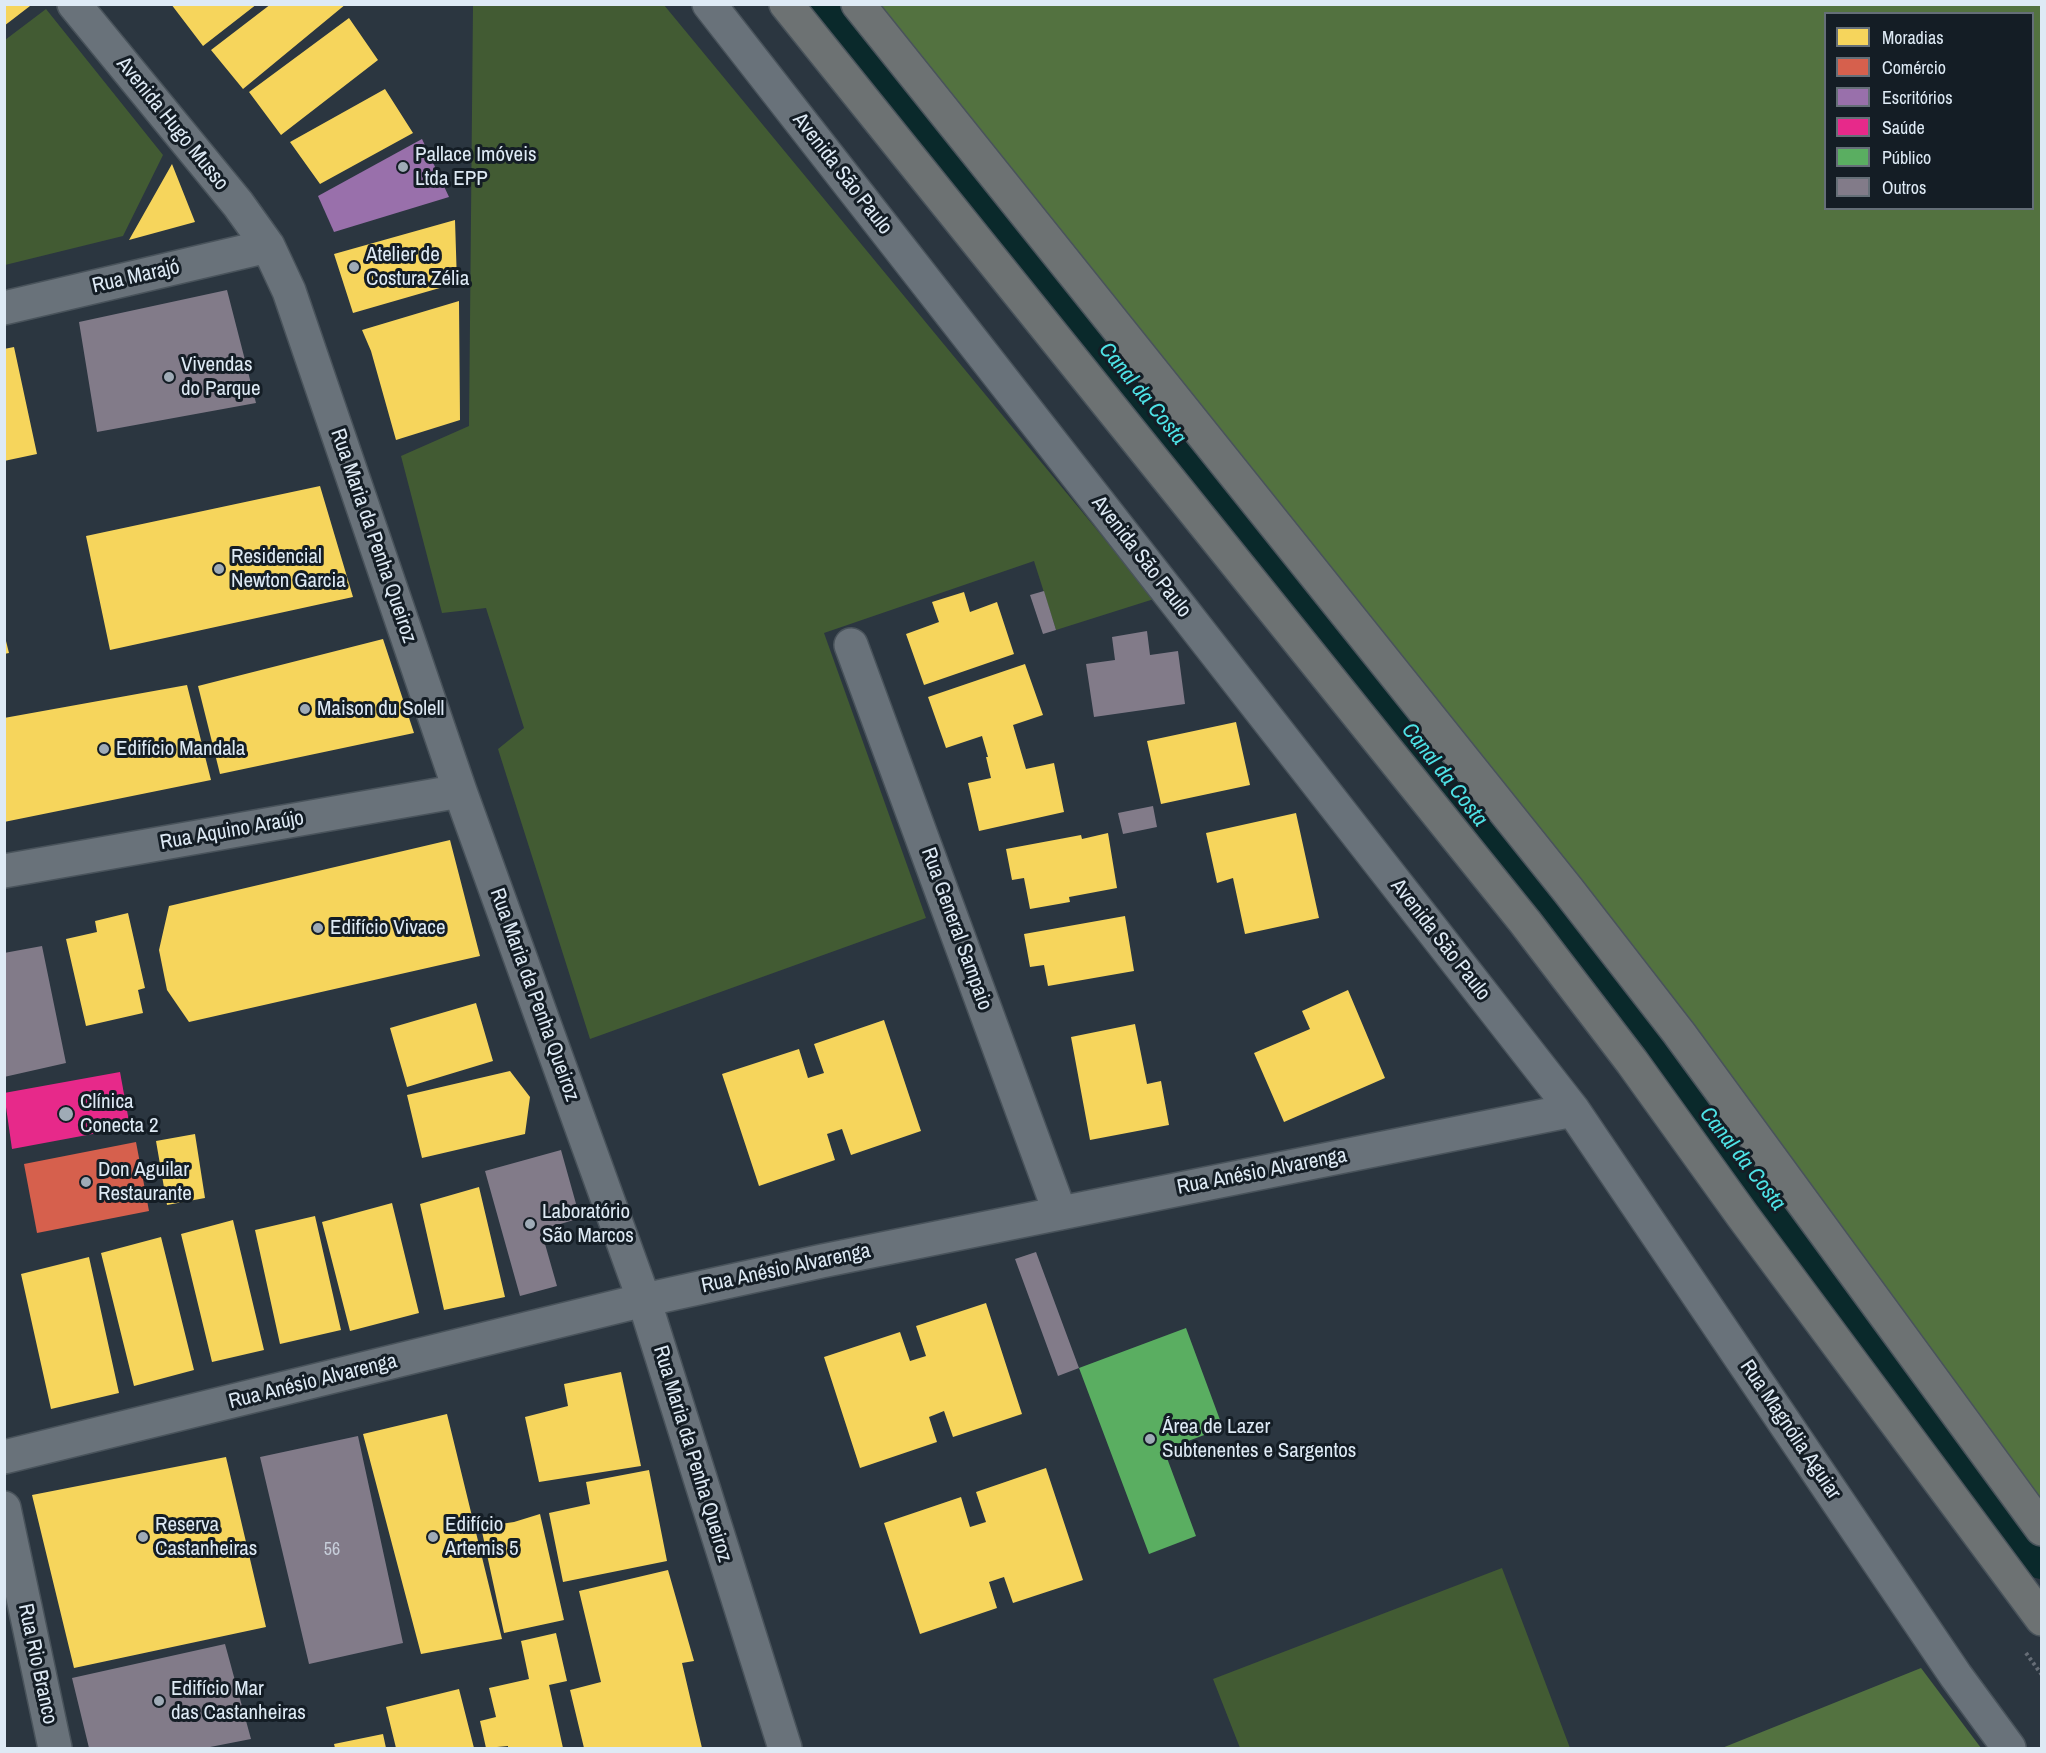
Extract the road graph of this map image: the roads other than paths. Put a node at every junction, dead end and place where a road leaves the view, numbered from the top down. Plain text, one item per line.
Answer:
1 (74, 4) edge
2 (709, 4) edge
3 (786, 4) edge
4 (858, 4) edge
5 (268, 246) junction
6 (4, 308) edge
7 (851, 645) dead end
8 (460, 790) junction
9 (4, 871) edge
10 (1573, 1110) junction
11 (1060, 1213) junction
12 (644, 1300) junction
13 (4, 1457) edge
14 (4, 1508) edge
15 (2042, 1529) edge
16 (2042, 1619) edge
17 (55, 1749) edge
18 (785, 1749) edge
19 (2009, 1749) edge

1 - 5 street, Avenida Hugo Musso
2 - 10 street, Avenida São Paulo
3 - 16 main road
4 - 15 main road
5 - 6 street, Rua Marajó
5 - 8 street, Rua Maria da Penha Queiroz
7 - 11 street, Rua General Sampaio
8 - 9 street, Rua Aquino Araújo
8 - 12 street, Rua Maria da Penha Queiroz
10 - 11 street, Rua Anésio Alvarenga
10 - 19 street, Rua Magnólia Aguiar
11 - 12 street, Rua Anésio Alvarenga
12 - 13 street, Rua Anésio Alvarenga
12 - 18 street, Rua Maria da Penha Queiroz
14 - 17 street, Rua Rio Branco

